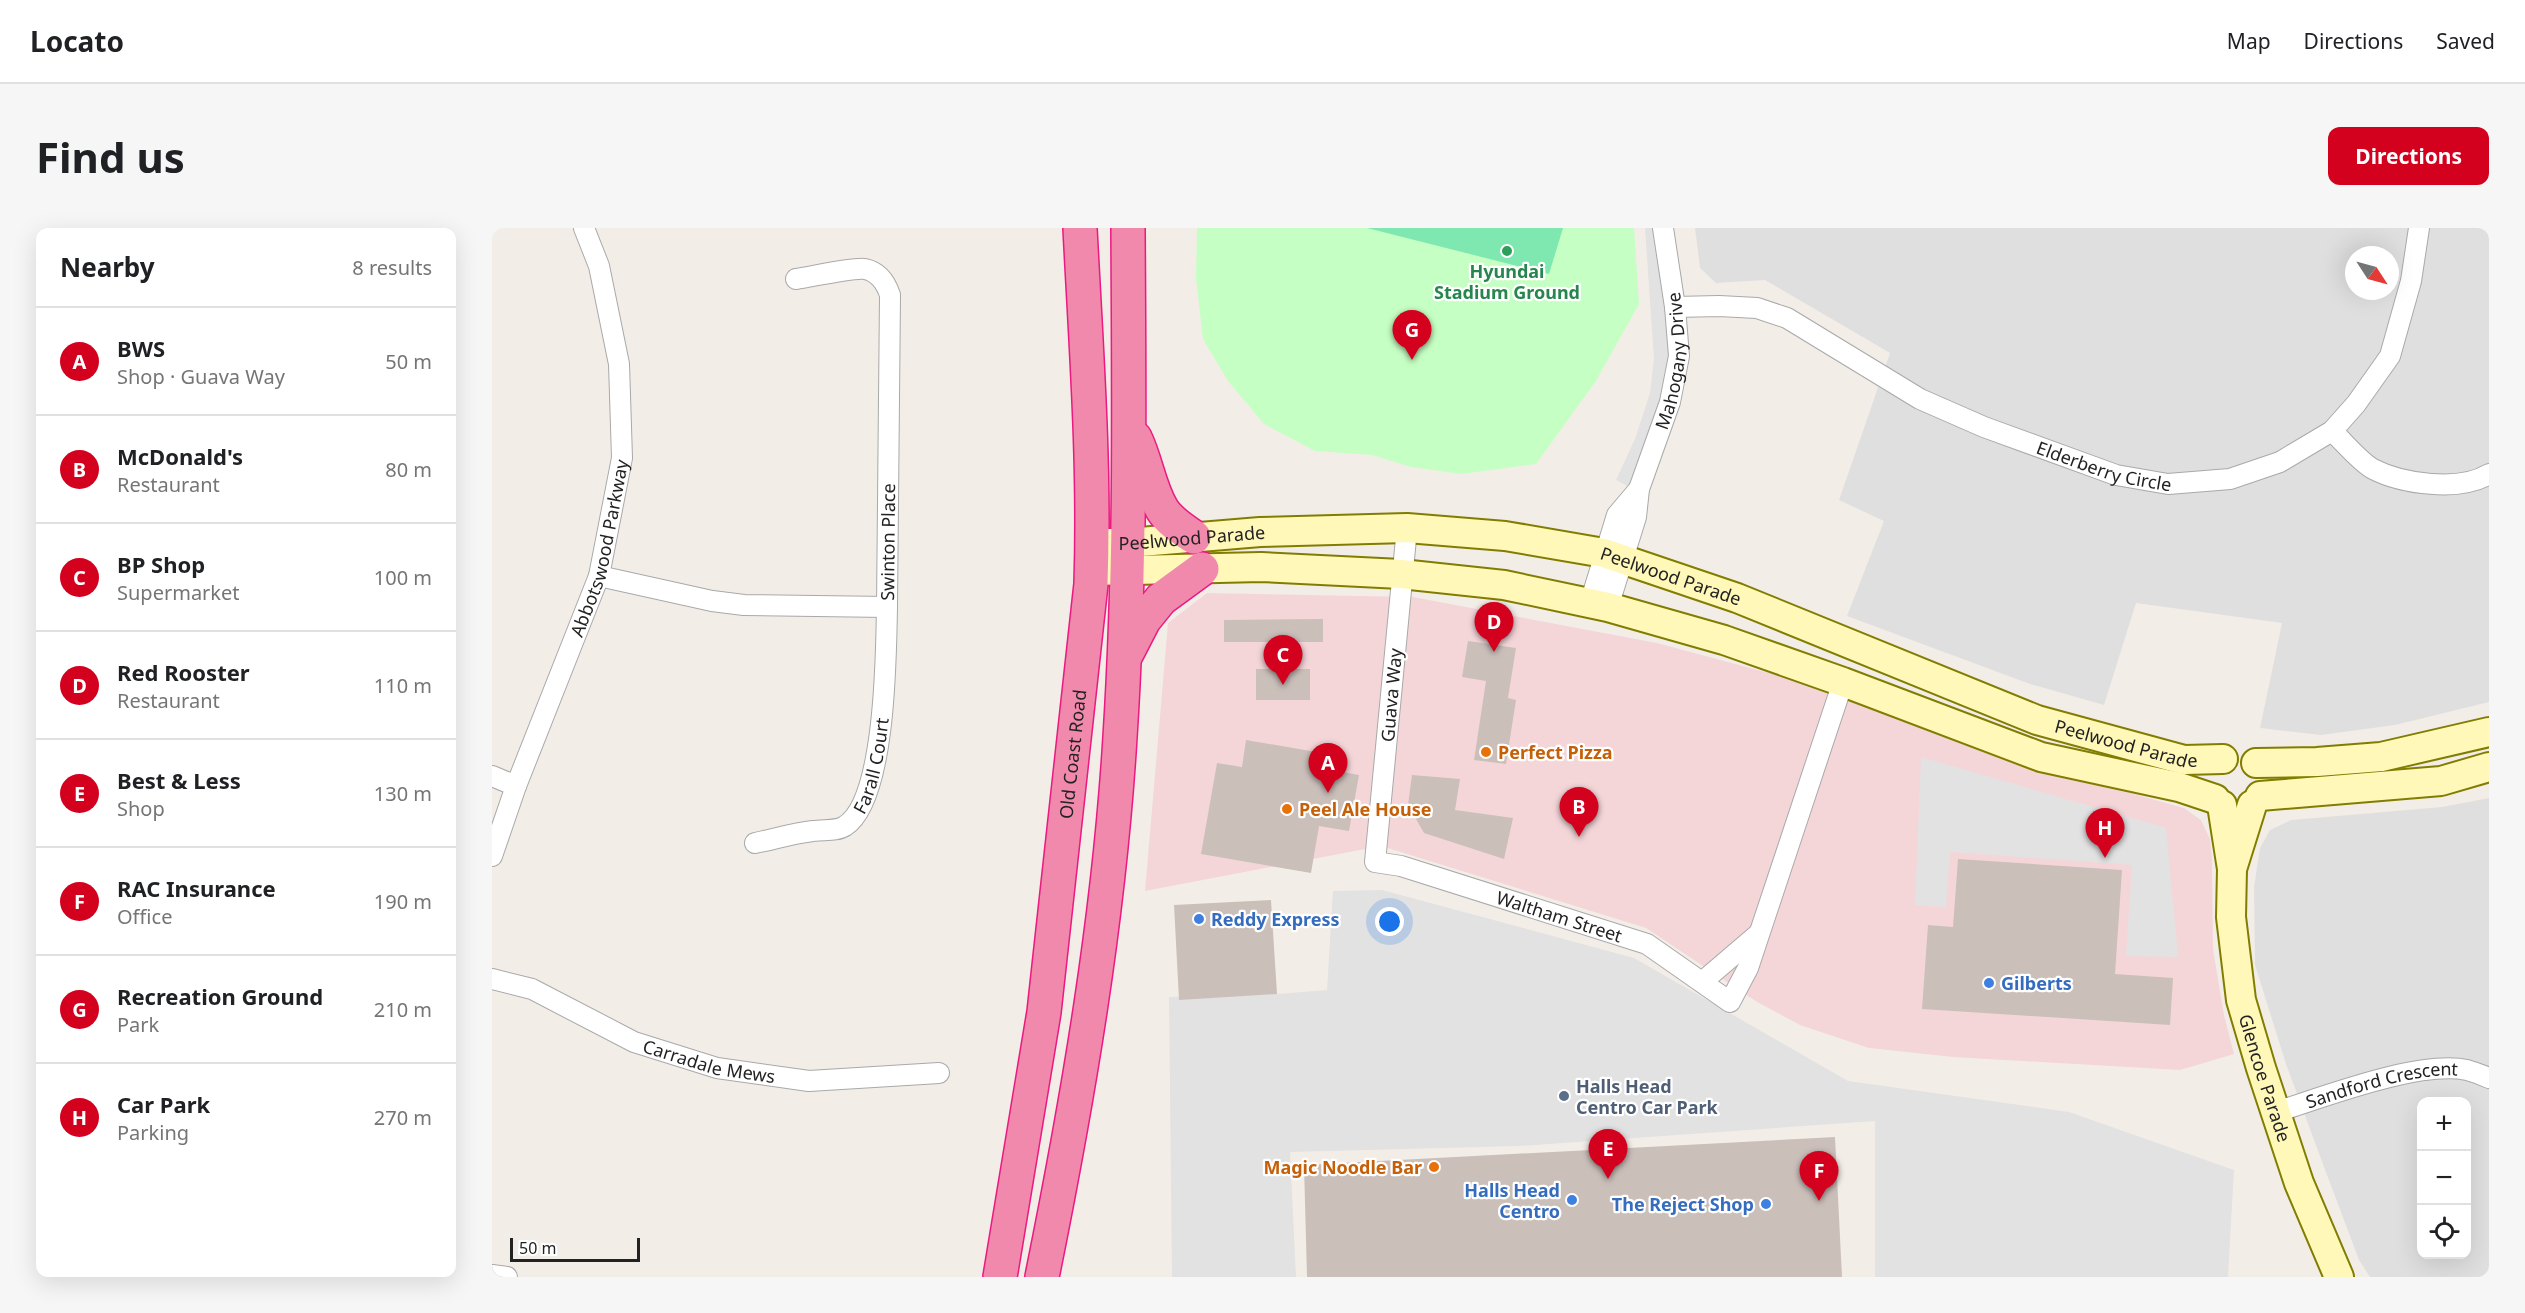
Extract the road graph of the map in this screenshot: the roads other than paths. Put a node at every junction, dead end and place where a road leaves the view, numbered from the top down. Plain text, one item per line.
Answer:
1 (584, 228) edge
2 (1080, 228) edge
3 (1128, 228) edge
4 (1663, 228) edge
5 (2419, 228) edge
6 (796, 279) dead end
7 (1675, 307) junction
8 (1128, 425) junction
9 (2332, 431) junction
10 (2489, 474) edge
11 (1407, 528) junction
12 (1194, 537) junction
13 (1614, 555) junction
14 (1092, 557) junction
15 (1128, 557) junction
16 (1202, 569) junction
17 (1401, 574) junction
18 (599, 576) junction
19 (1599, 605) junction
20 (887, 607) junction
21 (1124, 661) junction
22 (1903, 665) junction
23 (1843, 682) junction
24 (1947, 721) junction
25 (2489, 732) edge
26 (2223, 759) junction
27 (2256, 763) junction
28 (2489, 766) edge
29 (492, 776) edge
30 (516, 786) junction
31 (2256, 800) junction
32 (2218, 802) junction
33 (755, 843) dead end
34 (492, 856) edge
35 (1375, 862) joint
36 (2232, 869) junction
37 (1759, 933) junction
38 (492, 979) edge
39 (1702, 982) junction
40 (939, 1073) dead end
41 (2489, 1078) edge
42 (2276, 1112) junction
43 (492, 1275) edge
44 (507, 1277) edge
45 (1000, 1277) edge
46 (1042, 1277) edge
47 (2339, 1277) edge

1 - 18 street, Abbotswood Parkway
2 - 14 highway, Old Coast Road
3 - 8 highway
4 - 7 street, Mahogany Drive
5 - 9 street, Elderberry Circle
6 - 20 street, Swinton Place
7 - 9 street, Elderberry Circle
7 - 13 street, Mahogany Drive
8 - 12 highway
8 - 15 highway
9 - 10 street
11 - 12 street, Peelwood Parade
11 - 13 street, Peelwood Parade
11 - 17 street, Guava Way
12 - 15 street, Peelwood Parade
13 - 19 street, Mahogany Drive
13 - 22 street, Peelwood Parade
14 - 15 street, Peelwood Parade
14 - 45 highway, Old Coast Road
15 - 16 street, Peelwood Parade
15 - 21 highway
16 - 17 street, Peelwood Parade
16 - 21 highway
17 - 19 street, Peelwood Parade
17 - 35 street, Guava Way
18 - 20 street, Swinton Place
18 - 30 street, Abbotswood Parkway
19 - 23 street, Peelwood Parade
20 - 33 street, Farall Court
21 - 46 highway
22 - 24 street
22 - 26 street, Peelwood Parade
23 - 24 street, Peelwood Parade
23 - 37 street
24 - 32 street, Peelwood Parade
25 - 27 street
26 - 27 street
26 - 32 street
27 - 31 street
28 - 31 street
29 - 30 street
30 - 34 street, Abbotswood Parkway
31 - 32 street
31 - 36 street, Glencoe Parade
32 - 36 street, Glencoe Parade
35 - 39 street, Waltham Street
36 - 42 street, Glencoe Parade
37 - 39 street
37 - 39 street, Waltham Street
38 - 40 street, Carradale Mews
41 - 42 street, Sandford Crescent
42 - 47 street, Glencoe Parade
43 - 44 street

